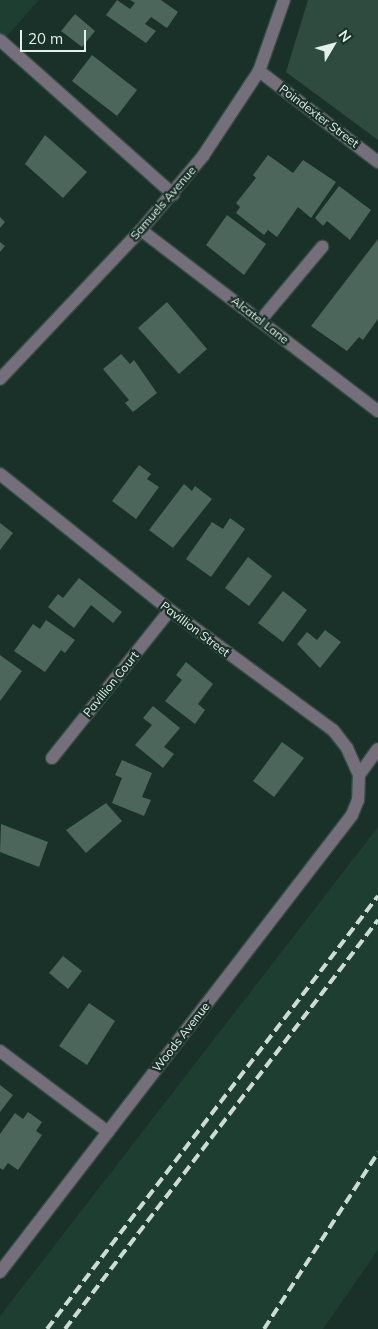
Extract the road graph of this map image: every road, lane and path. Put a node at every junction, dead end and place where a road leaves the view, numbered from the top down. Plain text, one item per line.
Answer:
1 (284, 0) edge
2 (0, 40) edge
3 (259, 71) junction
4 (378, 162) edge
5 (173, 194) junction
6 (141, 230) junction
7 (322, 247) dead end
8 (260, 321) junction
9 (0, 379) edge
10 (378, 411) edge
11 (0, 474) edge
12 (170, 610) junction
13 (378, 749) edge
14 (52, 758) dead end
15 (359, 775) junction
16 (358, 800) joint
17 (0, 1051) edge
18 (108, 1132) junction
19 (0, 1272) edge

1 - 3 street, Samuels Avenue
2 - 5 street
3 - 4 street, Poindexter Street
3 - 5 street, Samuels Avenue
5 - 6 street, Samuels Avenue
6 - 8 street, Alcatel Lane
6 - 9 street, Samuels Avenue
7 - 8 street
8 - 10 street, Alcatel Lane
11 - 12 street, Pavillion Street
12 - 14 street, Pavillion Court
12 - 15 street, Pavillion Street
13 - 15 street
15 - 16 street, Pavillion Street
16 - 18 street, Woods Avenue
17 - 18 street
18 - 19 street, Woods Avenue

